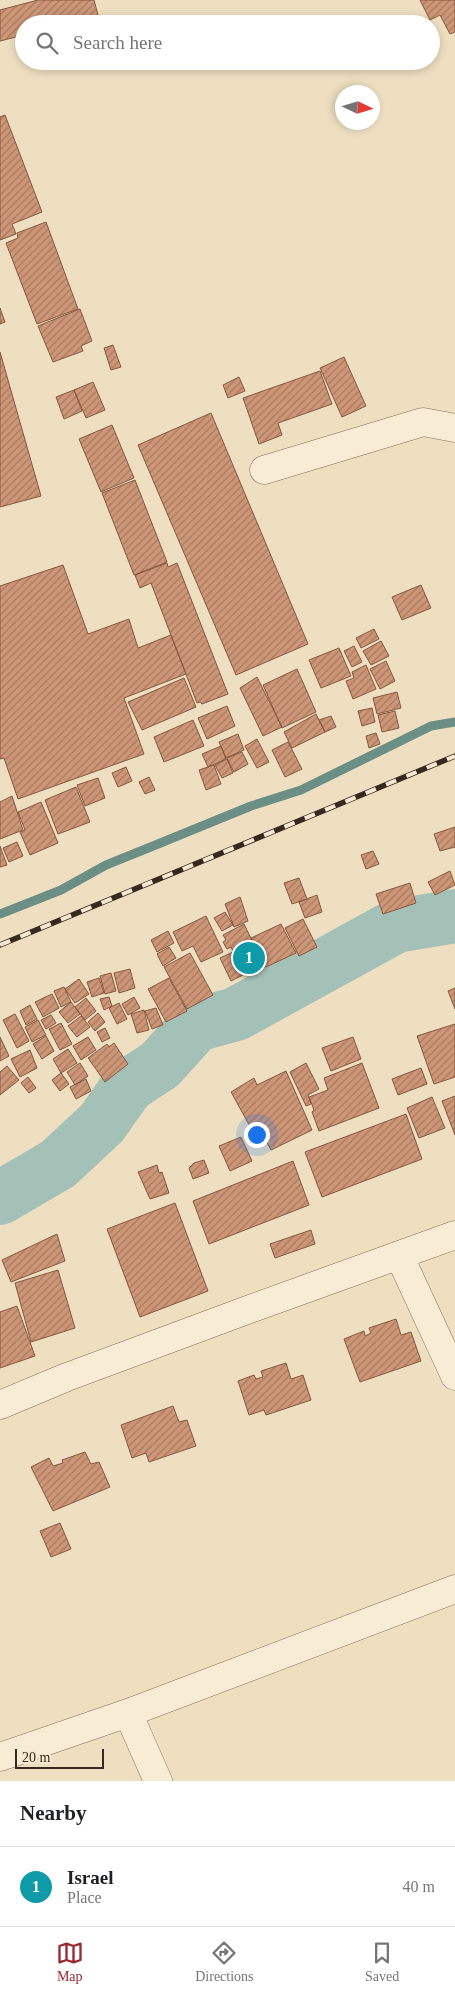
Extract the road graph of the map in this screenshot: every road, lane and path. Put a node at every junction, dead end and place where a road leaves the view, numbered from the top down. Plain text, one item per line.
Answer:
1 (455, 428) edge
2 (264, 470) dead end
3 (455, 1235) edge
4 (399, 1255) junction
5 (455, 1376) edge
6 (0, 1405) edge
7 (455, 1589) edge
8 (128, 1713) junction
9 (0, 1757) edge
10 (158, 1781) edge

1 - 2 street
3 - 4 street
4 - 5 street
4 - 6 street
7 - 8 street
8 - 9 street
8 - 10 street

